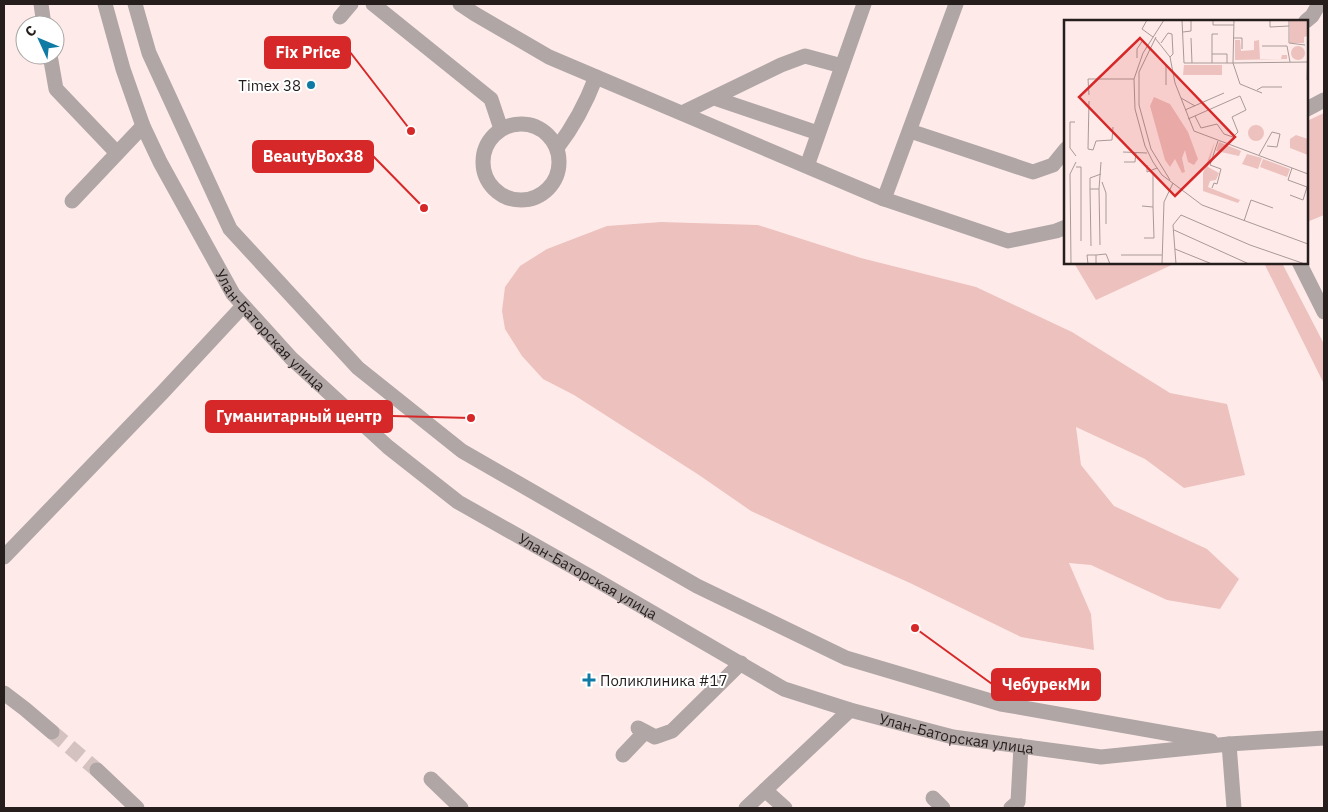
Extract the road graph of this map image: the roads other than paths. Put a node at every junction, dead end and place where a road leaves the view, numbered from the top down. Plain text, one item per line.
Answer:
1 (105, 4) edge
2 (134, 4) edge
3 (351, 4) edge
4 (373, 4) edge
5 (460, 4) edge
6 (864, 4) edge
7 (956, 4) edge
8 (1319, 4) edge
9 (340, 17) dead end
10 (1307, 20) edge
11 (52, 65) edge
12 (842, 66) junction
13 (596, 77) junction
14 (714, 98) junction
15 (1324, 100) edge
16 (1308, 108) edge
17 (682, 113) junction
18 (144, 126) junction
19 (501, 129) junction
20 (910, 131) junction
21 (818, 133) junction
22 (557, 148) junction
23 (1064, 151) edge
24 (118, 153) junction
25 (807, 166) junction
26 (884, 199) junction
27 (72, 201) dead end
28 (1064, 228) edge
29 (1301, 264) edge
30 (243, 306) junction
31 (1324, 312) edge
32 (4, 557) edge
33 (741, 663) junction
34 (4, 693) edge
35 (850, 710) junction
36 (52, 732) tunnel mouth
37 (1324, 738) edge
38 (1229, 744) junction
39 (1021, 746) junction
40 (623, 755) dead end
41 (97, 770) tunnel mouth
42 (431, 779) dead end
43 (765, 790) junction
44 (1018, 806) edge
45 (137, 808) edge
46 (461, 808) edge
47 (746, 808) edge
48 (784, 808) edge
49 (1234, 808) edge

1 - 18 street, Улан-Баторская улица
2 - 38 street
3 - 9 street
4 - 19 street
5 - 13 street
6 - 12 street
7 - 20 street
8 - 10 street
11 - 24 street
12 - 14 street
12 - 21 street
13 - 17 street
13 - 22 street
14 - 17 street
14 - 21 street
15 - 16 street
17 - 25 street
18 - 24 street
18 - 30 street, Улан-Баторская улица
19 - 22 street
19 - 22 street
20 - 23 street
20 - 26 street
21 - 25 street
24 - 27 street
25 - 26 street
26 - 28 street
29 - 31 street
30 - 32 street
30 - 33 street, Улан-Баторская улица
33 - 35 street, Улан-Баторская улица
33 - 40 street
34 - 36 street
35 - 39 street, Улан-Баторская улица
35 - 43 street
37 - 38 street, Улан-Баторская улица
38 - 39 street, Улан-Баторская улица
38 - 49 street
39 - 44 street
41 - 45 street
42 - 46 street
43 - 47 street
43 - 48 street

